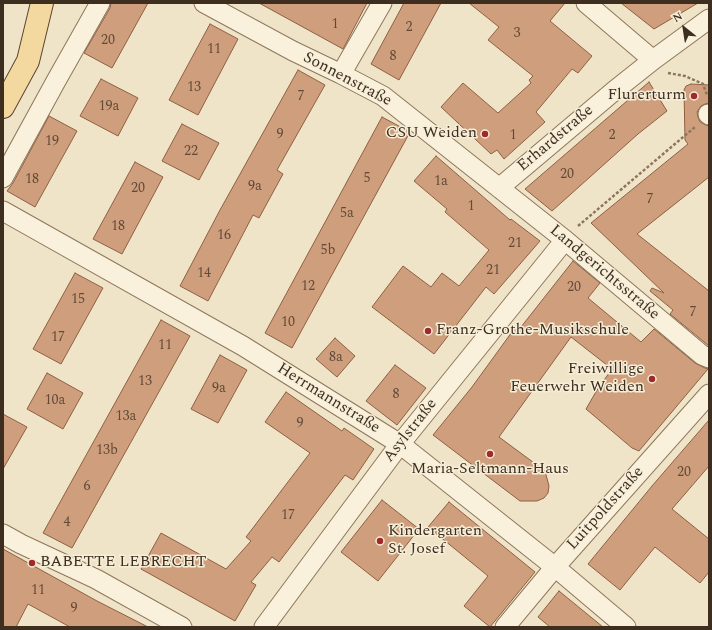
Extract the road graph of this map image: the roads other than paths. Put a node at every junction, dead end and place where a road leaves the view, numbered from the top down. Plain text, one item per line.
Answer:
1 (42, 3) edge
2 (100, 3) edge
3 (204, 3) edge
4 (382, 3) edge
5 (586, 3) edge
6 (709, 19) edge
7 (653, 60) junction
8 (340, 74) junction
9 (3, 107) edge
10 (3, 178) edge
11 (499, 188) junction
12 (3, 211) edge
13 (565, 240) junction
14 (709, 358) edge
15 (709, 394) edge
16 (400, 444) junction
17 (3, 534) edge
18 (555, 567) junction
19 (182, 627) edge
20 (264, 627) edge
21 (505, 627) edge
22 (626, 627) edge

1 - 9 main road
2 - 10 street
3 - 8 street, Sonnenstraße
4 - 8 street
5 - 7 street
6 - 7 street, Erhardstraße
7 - 11 street, Erhardstraße
8 - 11 street, Sonnenstraße
11 - 13 street, Landgerichtsstraße
12 - 16 street, Herrmannstraße
13 - 14 street, Landgerichtsstraße
13 - 16 street, Asylstraße
15 - 18 street, Luitpoldstraße
16 - 18 street, Herrmannstraße
16 - 20 street, Asylstraße
17 - 19 street
18 - 21 street, Luitpoldstraße
18 - 22 street, Herrmannstraße

